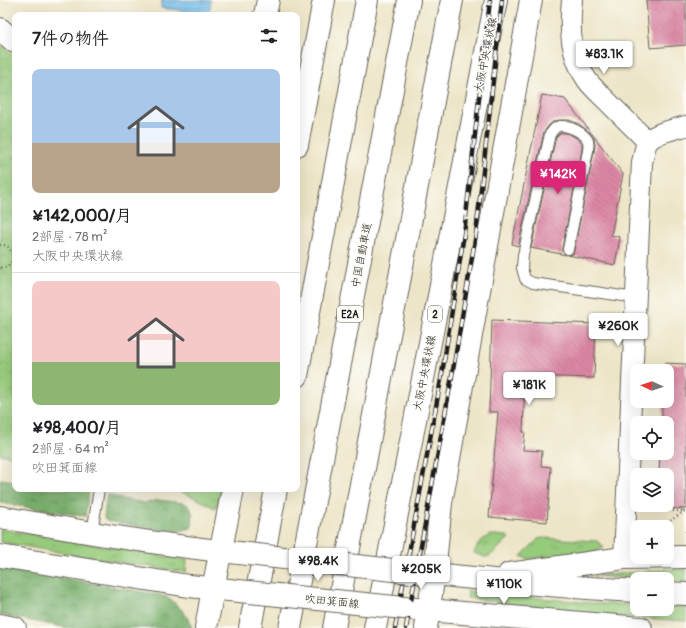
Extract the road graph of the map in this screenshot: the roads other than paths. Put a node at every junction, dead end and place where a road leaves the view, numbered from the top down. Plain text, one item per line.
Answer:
1 (268, 0) edge
2 (324, 0) edge
3 (367, 0) edge
4 (409, 0) edge
5 (452, 0) edge
6 (496, 0) edge
7 (531, 0) edge
8 (572, 0) edge
9 (266, 12) edge
10 (0, 29) edge
11 (12, 39) edge
12 (686, 126) edge
13 (300, 129) edge
14 (648, 142) junction
15 (568, 249) dead end
16 (636, 298) junction
17 (300, 360) edge
18 (99, 492) edge
19 (233, 492) edge
20 (275, 492) edge
21 (0, 517) edge
22 (92, 533) junction
23 (230, 552) junction
24 (0, 556) edge
25 (686, 557) edge
26 (624, 558) junction
27 (434, 574) junction
28 (476, 579) junction
29 (221, 589) junction
30 (630, 591) edge
31 (674, 593) edge
32 (686, 594) edge
33 (479, 615) junction
34 (428, 619) edge
35 (0, 625) edge
36 (15, 628) edge
37 (206, 628) edge
38 (250, 628) edge
39 (290, 628) edge
40 (334, 628) edge
41 (375, 628) edge
42 (519, 628) edge
43 (641, 628) edge

1 - 9 main road
2 - 13 main road
3 - 17 main road
4 - 39 main road, 中国自動車道 / E2A
5 - 40 main road
6 - 41 main road, 大阪中央環状線 / 2
7 - 27 main road
8 - 14 street
10 - 11 main road
12 - 14 street
14 - 16 street
15 - 16 lane
16 - 26 street
18 - 22 lane
19 - 23 main road
20 - 38 main road
21 - 22 main road
22 - 23 main road
23 - 27 main road, bridge
23 - 29 main road
24 - 29 main road, 吹田箕面線
25 - 26 main road
26 - 28 main road
27 - 28 main road
27 - 34 main road
28 - 30 main road
29 - 34 main road, 吹田箕面線, bridge
29 - 37 main road
31 - 32 main road
33 - 34 main road, 吹田箕面線
33 - 42 main road
33 - 43 main road, 吹田箕面線
35 - 36 main road

